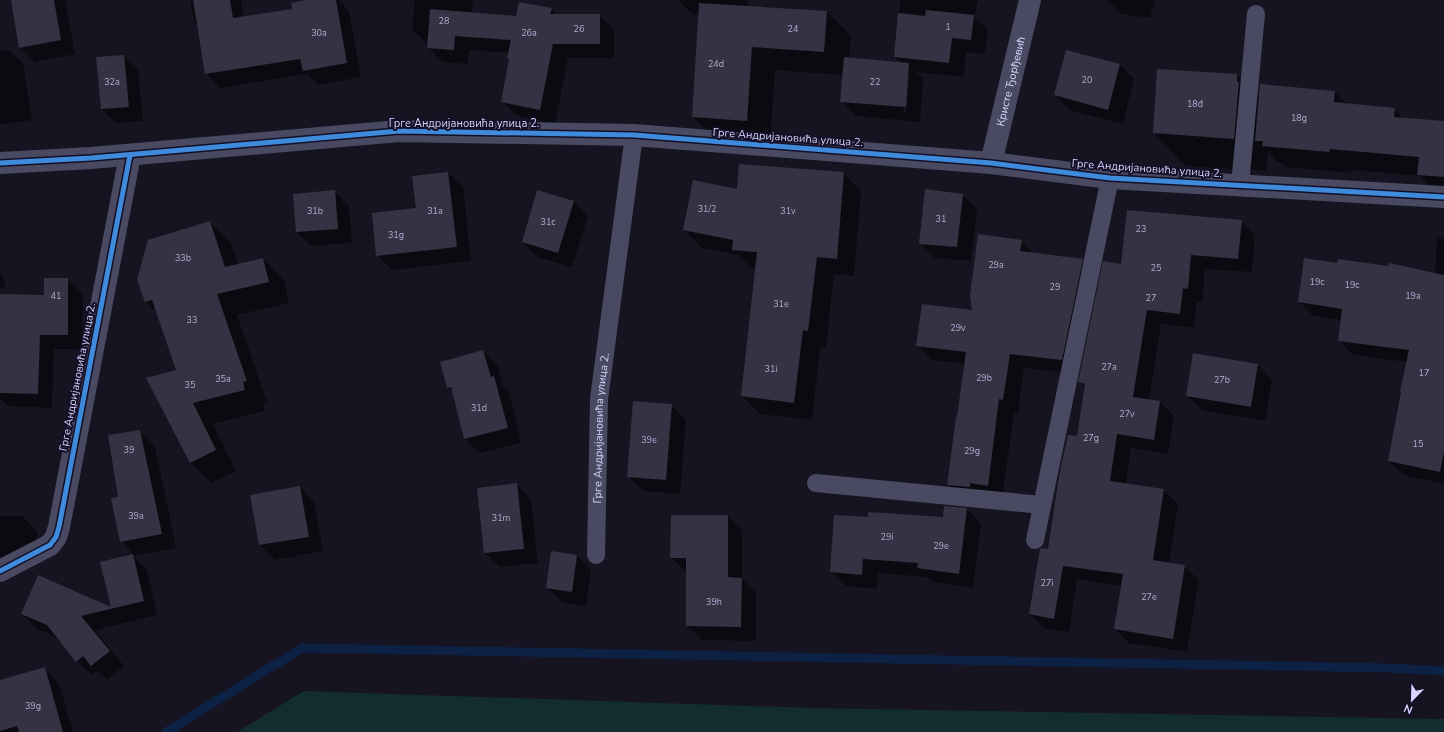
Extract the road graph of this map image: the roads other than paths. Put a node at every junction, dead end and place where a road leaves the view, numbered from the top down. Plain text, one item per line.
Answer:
1 (1030, 0) edge
2 (1256, 14) dead end
3 (634, 135) junction
4 (130, 155) junction
5 (0, 163) edge
6 (991, 163) junction
7 (1110, 178) junction
8 (1240, 185) junction
9 (1444, 197) edge
10 (816, 482) dead end
11 (1042, 505) junction
12 (1035, 540) dead end
13 (596, 555) dead end
14 (0, 571) edge

1 - 6 street, Кристе Ђорђевић
2 - 8 lane
3 - 4 street, Грге Андријановића улица 2.
3 - 6 street, Грге Андријановића улица 2.
3 - 13 lane, Грге Андријановића улица 2.
4 - 5 street, Грге Андријановића улица 2.
4 - 14 street, Грге Андријановића улица 2.
6 - 7 street, Грге Андријановића улица 2.
7 - 8 street, Грге Андријановића улица 2.
7 - 11 lane, Грге Андријановића улица 2.
8 - 9 street, Грге Андријановића улица 2.
10 - 11 lane
11 - 12 lane, Грге Андријановића улица 2.

